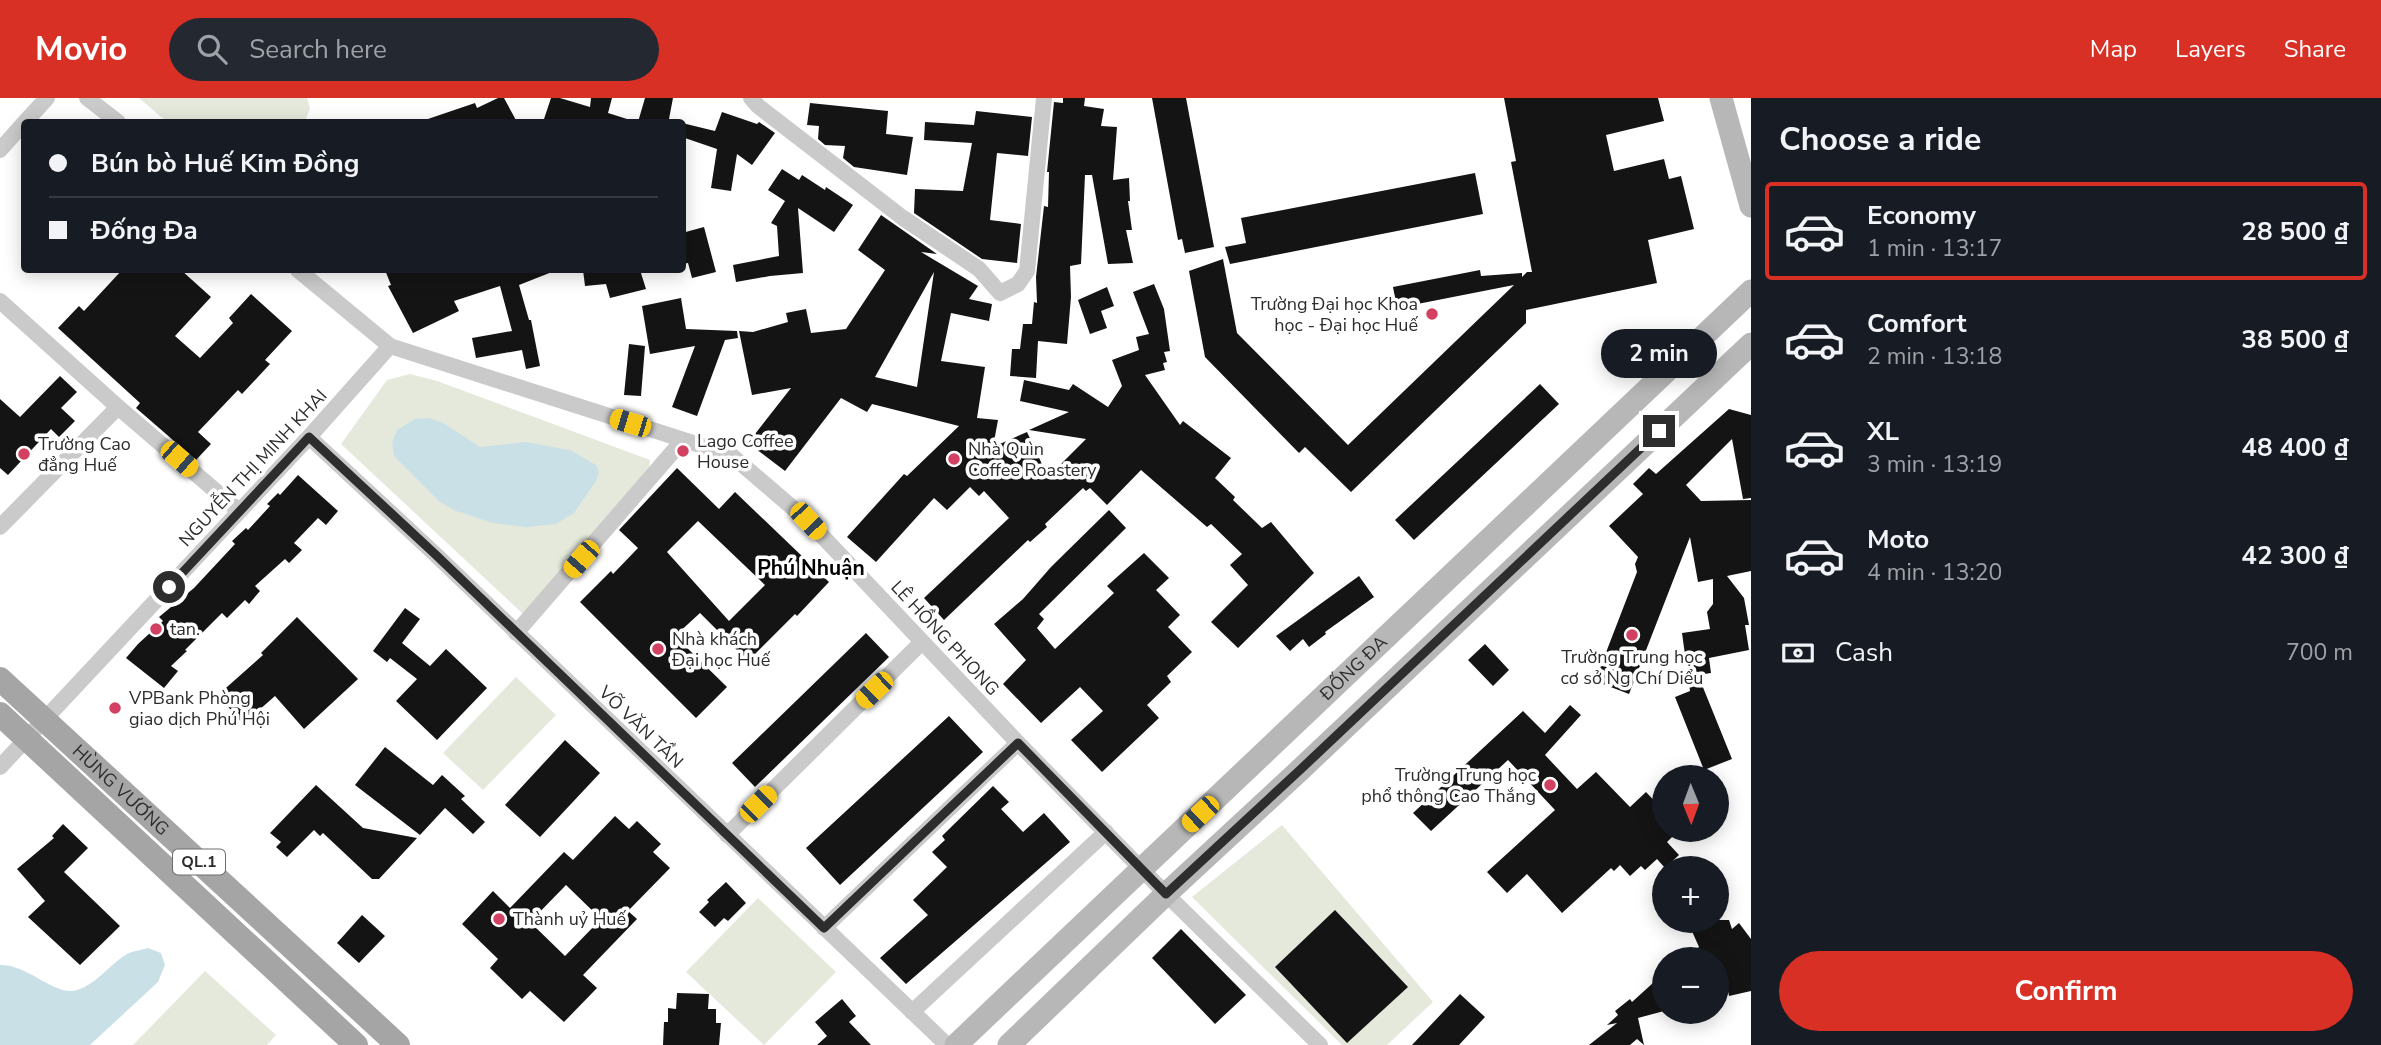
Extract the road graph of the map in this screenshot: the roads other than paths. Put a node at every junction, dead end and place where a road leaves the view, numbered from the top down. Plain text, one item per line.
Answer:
1 (47, 98) edge
2 (87, 98) edge
3 (751, 98) edge
4 (1044, 98) edge
5 (1721, 98) edge
6 (29, 119) edge
7 (114, 119) edge
8 (21, 127) edge
9 (0, 150) edge
10 (1751, 206) edge
11 (302, 273) edge
12 (1751, 291) edge
13 (0, 301) edge
14 (1751, 344) edge
15 (390, 346) junction
16 (118, 407) junction
17 (309, 437) junction
18 (683, 440) junction
19 (239, 511) junction
20 (0, 527) edge
21 (516, 633) junction
22 (922, 642) junction
23 (0, 679) edge
24 (0, 713) edge
25 (44, 720) junction
26 (28, 739) junction
27 (1018, 743) junction
28 (0, 767) edge
29 (1106, 832) junction
30 (727, 835) junction
31 (1142, 868) junction
32 (1166, 894) junction
33 (824, 928) junction
34 (912, 1012) junction
35 (356, 1045) edge
36 (398, 1045) edge
37 (947, 1045) edge
38 (956, 1045) edge
39 (1009, 1045) edge
40 (1320, 1045) edge

1 - 6 street
2 - 7 street
3 - 4 street
5 - 10 street
8 - 9 street
11 - 15 street, LÊ HỒNG PHONG
12 - 31 street, ĐỐNG ĐA
13 - 16 street
14 - 32 street, ĐỐNG ĐA
15 - 17 street, NGUYỄN THỊ MINH KHAI
15 - 18 street, LÊ HỒNG PHONG
16 - 19 street
16 - 20 street
17 - 19 street, NGUYỄN THỊ MINH KHAI
17 - 21 street, VÕ VĂN TẦN
18 - 21 street
18 - 22 street, LÊ HỒNG PHONG
19 - 25 street, NGUYỄN THỊ MINH KHAI
21 - 30 street, VÕ VĂN TẦN
22 - 27 street, LÊ HỒNG PHONG
22 - 30 street
23 - 25 main road, HÙNG VƯƠNG / QL.1
24 - 26 main road, HÙNG VƯƠNG / QL.1
25 - 26 street, NGUYỄN THỊ MINH KHAI
25 - 36 main road, HÙNG VƯƠNG / QL.1
26 - 28 street, NGUYỄN THỊ MINH KHAI
26 - 35 main road, HÙNG VƯƠNG / QL.1
27 - 29 street, LÊ HỒNG PHONG
27 - 33 street
29 - 31 street, LÊ HỒNG PHONG
29 - 34 street
30 - 33 street, VÕ VĂN TẦN
31 - 32 street, LÊ HỒNG PHONG
31 - 38 street, ĐỐNG ĐA
32 - 39 street, ĐỐNG ĐA
32 - 40 street, LÊ HỒNG PHONG
33 - 34 street, VÕ VĂN TẦN
34 - 37 street, VÕ VĂN TẦN

